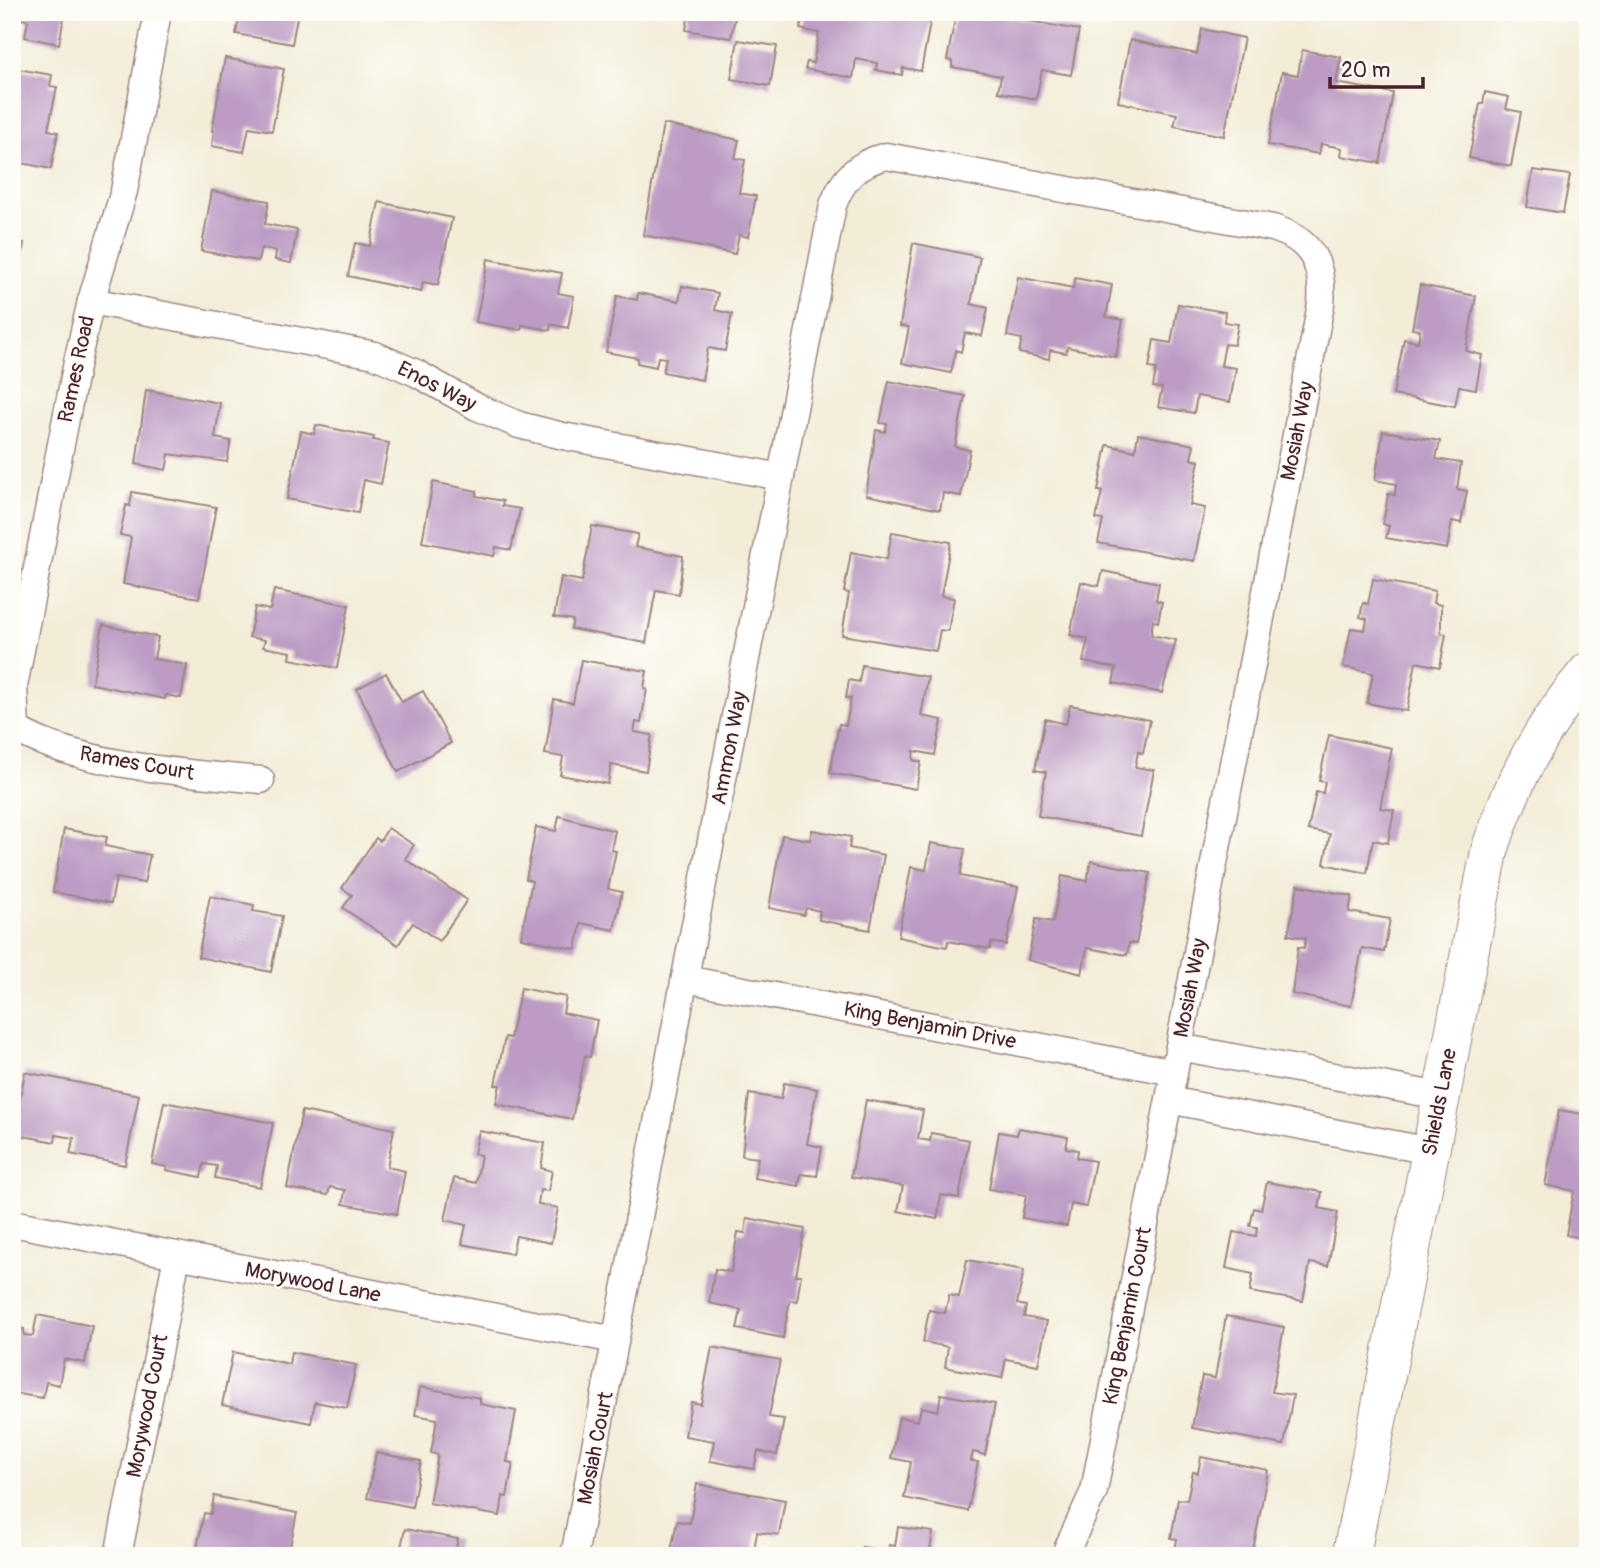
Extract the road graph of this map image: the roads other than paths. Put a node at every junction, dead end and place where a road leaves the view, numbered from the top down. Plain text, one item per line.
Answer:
1 (158, 12) edge
2 (860, 166) joint
3 (91, 301) junction
4 (781, 477) junction
5 (1588, 671) edge
6 (16, 729) joint
7 (261, 779) dead end
8 (685, 979) junction
9 (1177, 1059) junction
10 (1440, 1096) junction
11 (1169, 1100) junction
12 (1430, 1151) junction
13 (12, 1223) edge
14 (177, 1256) junction
15 (615, 1339) junction
16 (118, 1556) edge
17 (574, 1556) edge
18 (1064, 1556) edge
19 (1351, 1556) edge

1 - 3 street, Rames Road
2 - 4 street, Ammon Way
2 - 9 street, Mosiah Way
3 - 4 street, Enos Way
3 - 6 street, Rames Road
4 - 8 street, Ammon Way
5 - 10 main road, Shields Lane
6 - 7 street, Rames Court
8 - 9 street, King Benjamin Drive
8 - 15 street, Ammon Way
9 - 10 street, King Benjamin Drive
9 - 11 street, King Benjamin Court
10 - 12 main road, Shields Lane
11 - 12 street
11 - 18 street, King Benjamin Court
12 - 19 main road, Shields Lane
13 - 14 street, Morywood Lane
14 - 15 street, Morywood Lane
14 - 16 street, Morywood Court
15 - 17 street, Mosiah Court

